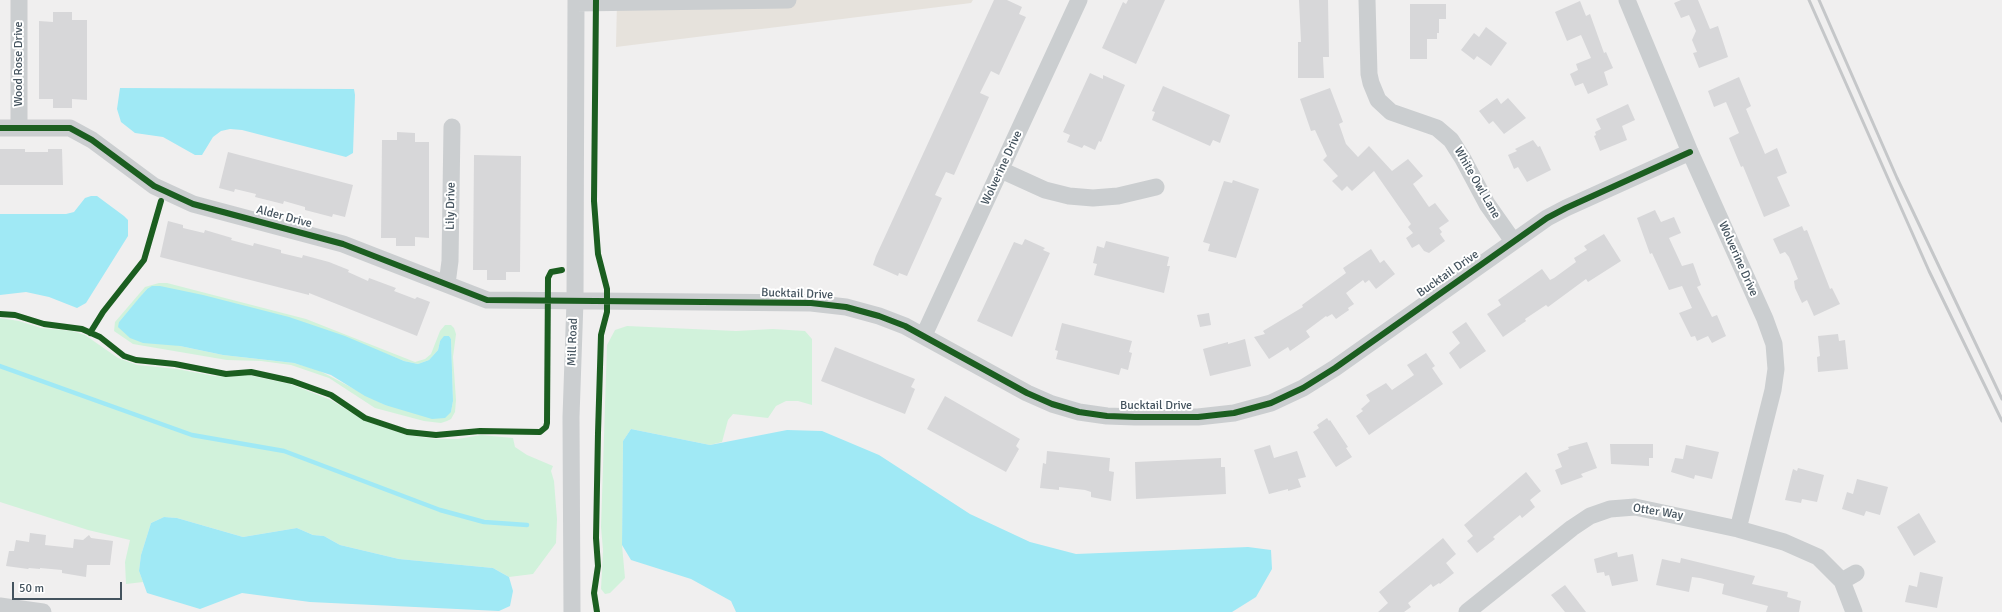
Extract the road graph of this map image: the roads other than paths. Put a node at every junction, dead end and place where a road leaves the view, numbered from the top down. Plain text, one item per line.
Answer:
1 (19, 0) edge
2 (788, 0) edge
3 (1079, 0) edge
4 (1367, 0) edge
5 (1627, 0) edge
6 (654, 1) edge
7 (576, 2) edge
8 (452, 127) dead end
9 (0, 128) edge
10 (19, 128) junction
11 (1690, 152) junction
12 (1000, 170) junction
13 (1156, 187) dead end
14 (1513, 241) junction
15 (447, 284) junction
16 (575, 301) junction
17 (924, 335) junction
18 (1738, 529) junction
19 (0, 606) edge
20 (43, 612) edge
21 (572, 612) edge
22 (1467, 612) edge
23 (1854, 612) edge

1 - 10 street, Wood Rose Drive
2 - 6 street
3 - 12 street, Wolverine Drive
4 - 14 street, White Owl Lane
5 - 11 street, Wolverine Drive
6 - 7 street
7 - 16 street, Mill Road
8 - 15 street, Lily Drive
9 - 10 street, Alder Drive
10 - 15 street, Alder Drive
11 - 14 street, Bucktail Drive
11 - 18 street, Wolverine Drive
12 - 13 street
12 - 17 street, Wolverine Drive
14 - 17 street, Bucktail Drive
15 - 16 street, Alder Drive
16 - 17 street, Bucktail Drive
16 - 21 street, Mill Road
18 - 22 street, Otter Way
18 - 23 street, Otter Way
19 - 20 street

